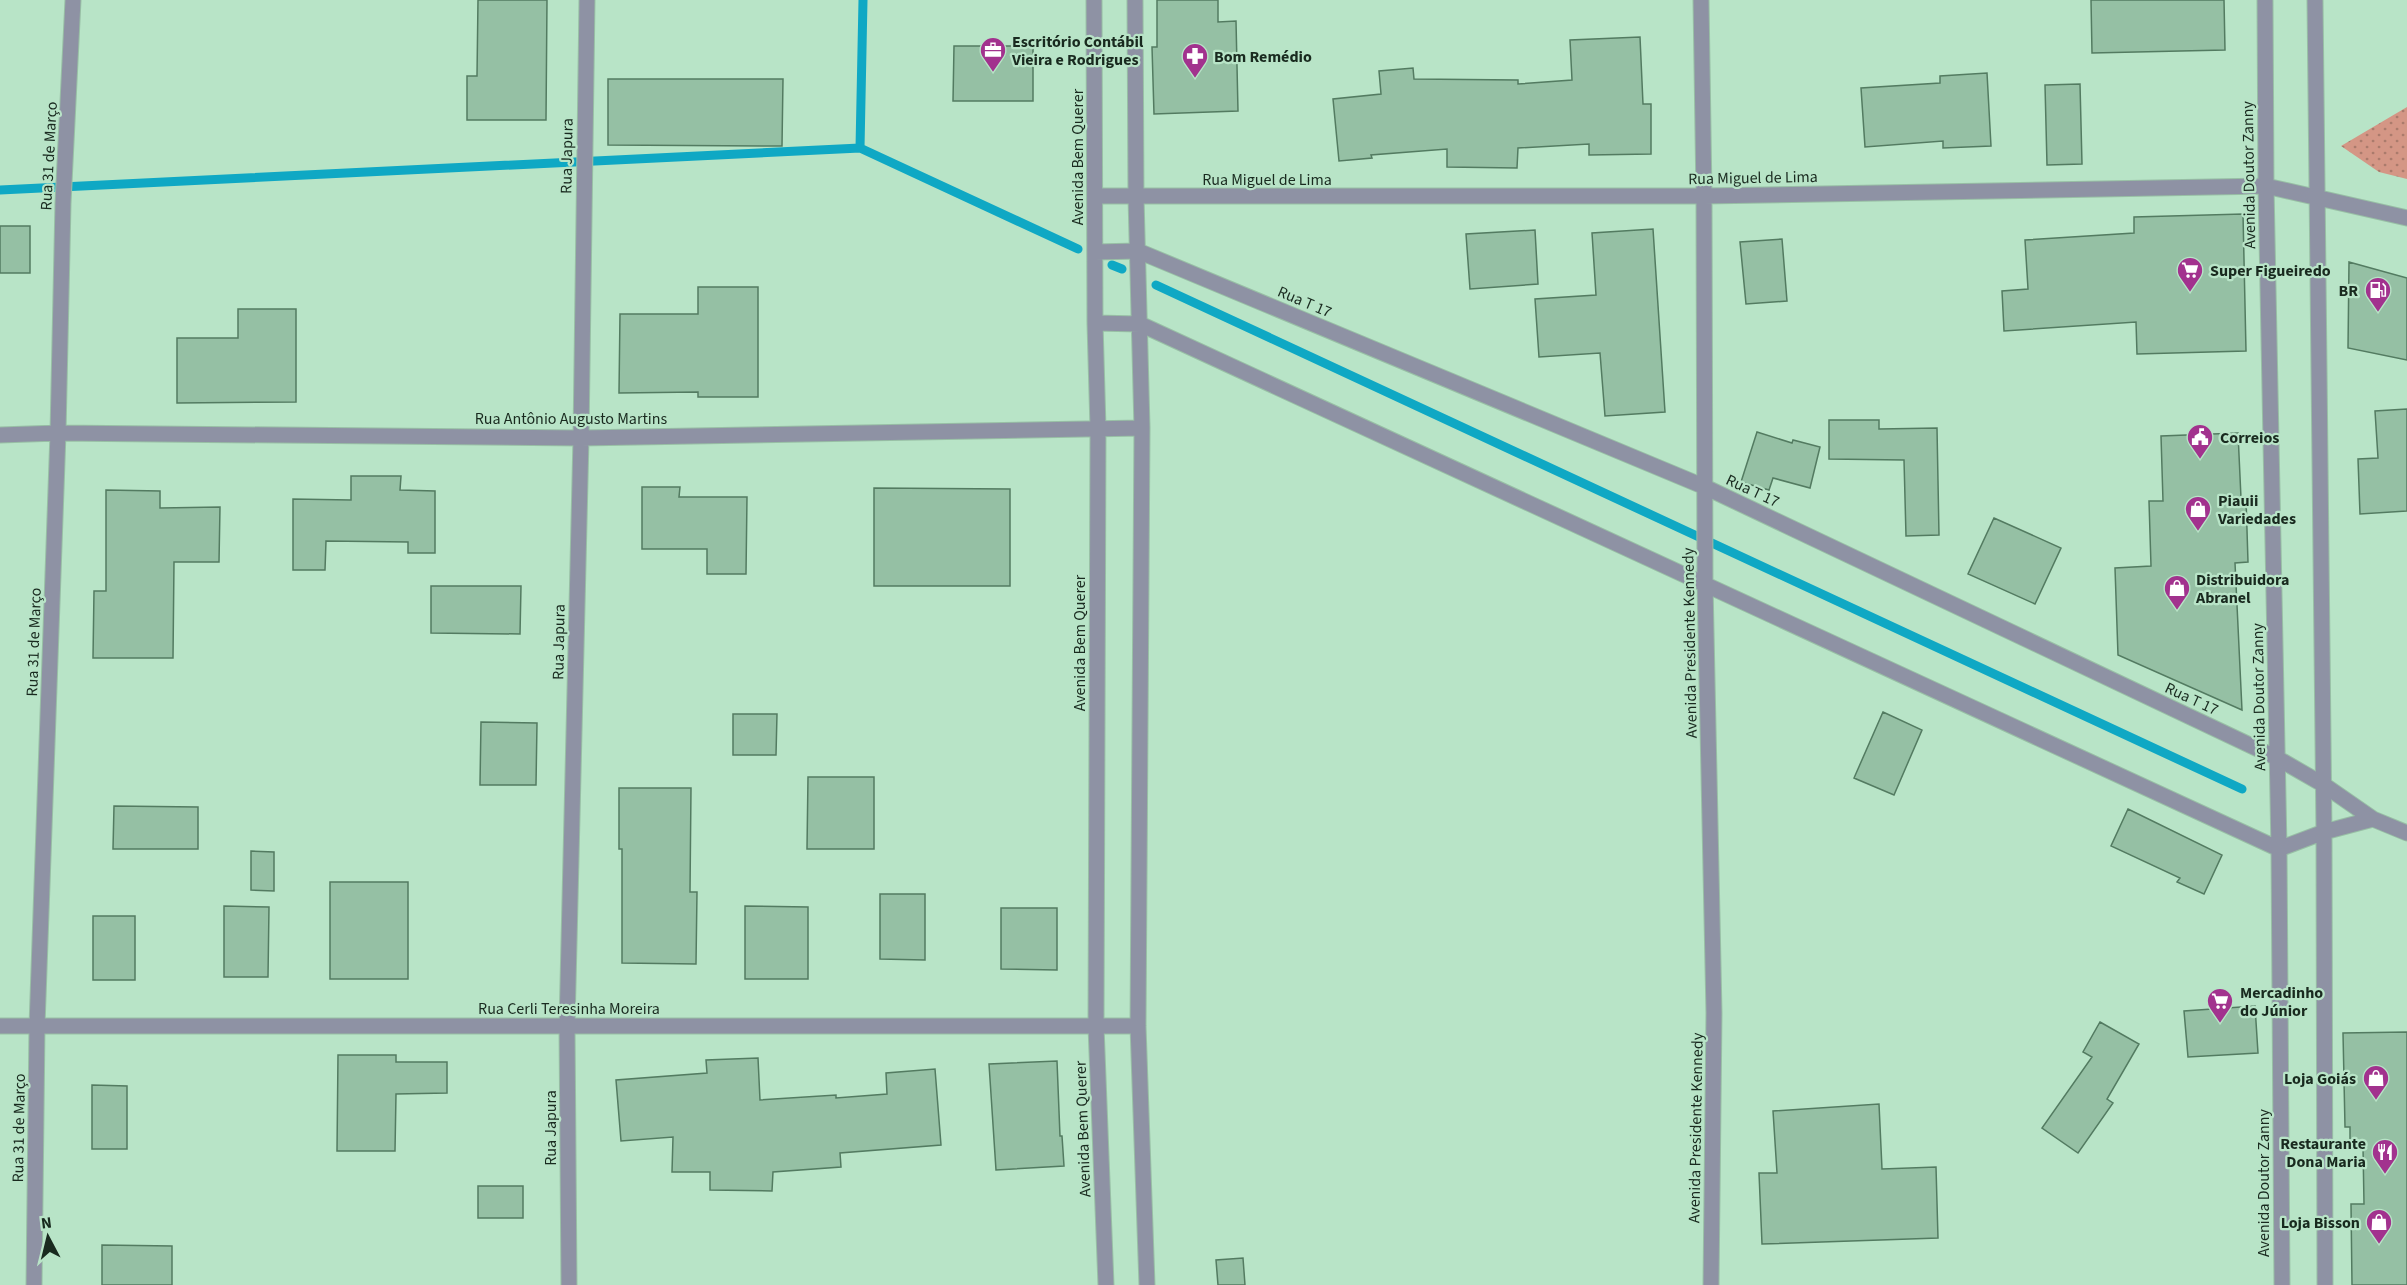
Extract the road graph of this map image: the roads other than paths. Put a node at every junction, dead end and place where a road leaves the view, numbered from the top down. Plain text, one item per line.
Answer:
1 (73, 0) edge
2 (587, 0) edge
3 (1094, 0) edge
4 (1135, 0) edge
5 (1701, 0) edge
6 (2265, 0) edge
7 (2315, 0) edge
8 (2266, 186) junction
9 (1095, 196) junction
10 (1704, 196) junction
11 (1136, 197) junction
12 (2317, 197) junction
13 (2407, 218) edge
14 (1138, 250) junction
15 (1095, 252) junction
16 (1095, 323) junction
17 (1140, 324) junction
18 (1098, 428) junction
19 (1142, 428) junction
20 (58, 434) junction
21 (0, 435) edge
22 (581, 438) junction
23 (1705, 487) junction
24 (1705, 584) junction
25 (2277, 758) junction
26 (2324, 786) junction
27 (2373, 819) junction
28 (2324, 832) junction
29 (2407, 833) edge
30 (2279, 849) junction
31 (0, 1026) edge
32 (37, 1026) junction
33 (567, 1026) junction
34 (1096, 1026) junction
35 (1138, 1026) junction
36 (34, 1285) edge
37 (569, 1285) edge
38 (1106, 1285) edge
39 (1147, 1285) edge
40 (1711, 1285) edge
41 (2282, 1285) edge
42 (2325, 1285) edge

1 - 20 street, Rua 31 de Março
2 - 22 street, Rua Japura
3 - 9 street, Avenida Bem Querer
4 - 11 street
5 - 10 street, Avenida Presidente Kennedy
6 - 8 street, Avenida Doutor Zanny
7 - 12 street
8 - 10 street, Rua Miguel de Lima
8 - 12 street, Rua Miguel de Lima
8 - 25 street, Avenida Doutor Zanny
9 - 11 street, Rua Miguel de Lima
9 - 15 street, Avenida Bem Querer
10 - 11 street, Rua Miguel de Lima
10 - 23 street, Avenida Presidente Kennedy
11 - 14 street
12 - 13 street, Rua Miguel de Lima
12 - 26 street
14 - 15 street, Rua T 17
14 - 17 street
14 - 23 street, Rua T 17
15 - 16 street, Avenida Bem Querer
16 - 17 street
16 - 18 street, Avenida Bem Querer
17 - 19 street
17 - 24 street
18 - 19 street, Rua Antônio Augusto Martins
18 - 22 street, Rua Antônio Augusto Martins
18 - 34 street, Avenida Bem Querer
19 - 35 street
20 - 21 street, Rua Antônio Augusto Martins
20 - 22 street, Rua Antônio Augusto Martins
20 - 32 street, Rua 31 de Março
22 - 33 street, Rua Japura
23 - 24 street, Avenida Presidente Kennedy
23 - 25 street, Rua T 17
24 - 30 street
24 - 40 street, Avenida Presidente Kennedy
25 - 26 street, Rua T 17
25 - 30 street, Avenida Doutor Zanny
26 - 27 street, Rua T 17
26 - 28 street
27 - 28 street
27 - 29 street, Rua T 17
28 - 30 street
28 - 42 street
30 - 41 street, Avenida Doutor Zanny
31 - 32 street, Rua Cerli Teresinha Moreira
32 - 33 street, Rua Cerli Teresinha Moreira
32 - 36 street, Rua 31 de Março
33 - 34 street, Rua Cerli Teresinha Moreira
33 - 37 street, Rua Japura
34 - 35 street, Rua Cerli Teresinha Moreira
34 - 38 street, Avenida Bem Querer
35 - 39 street

